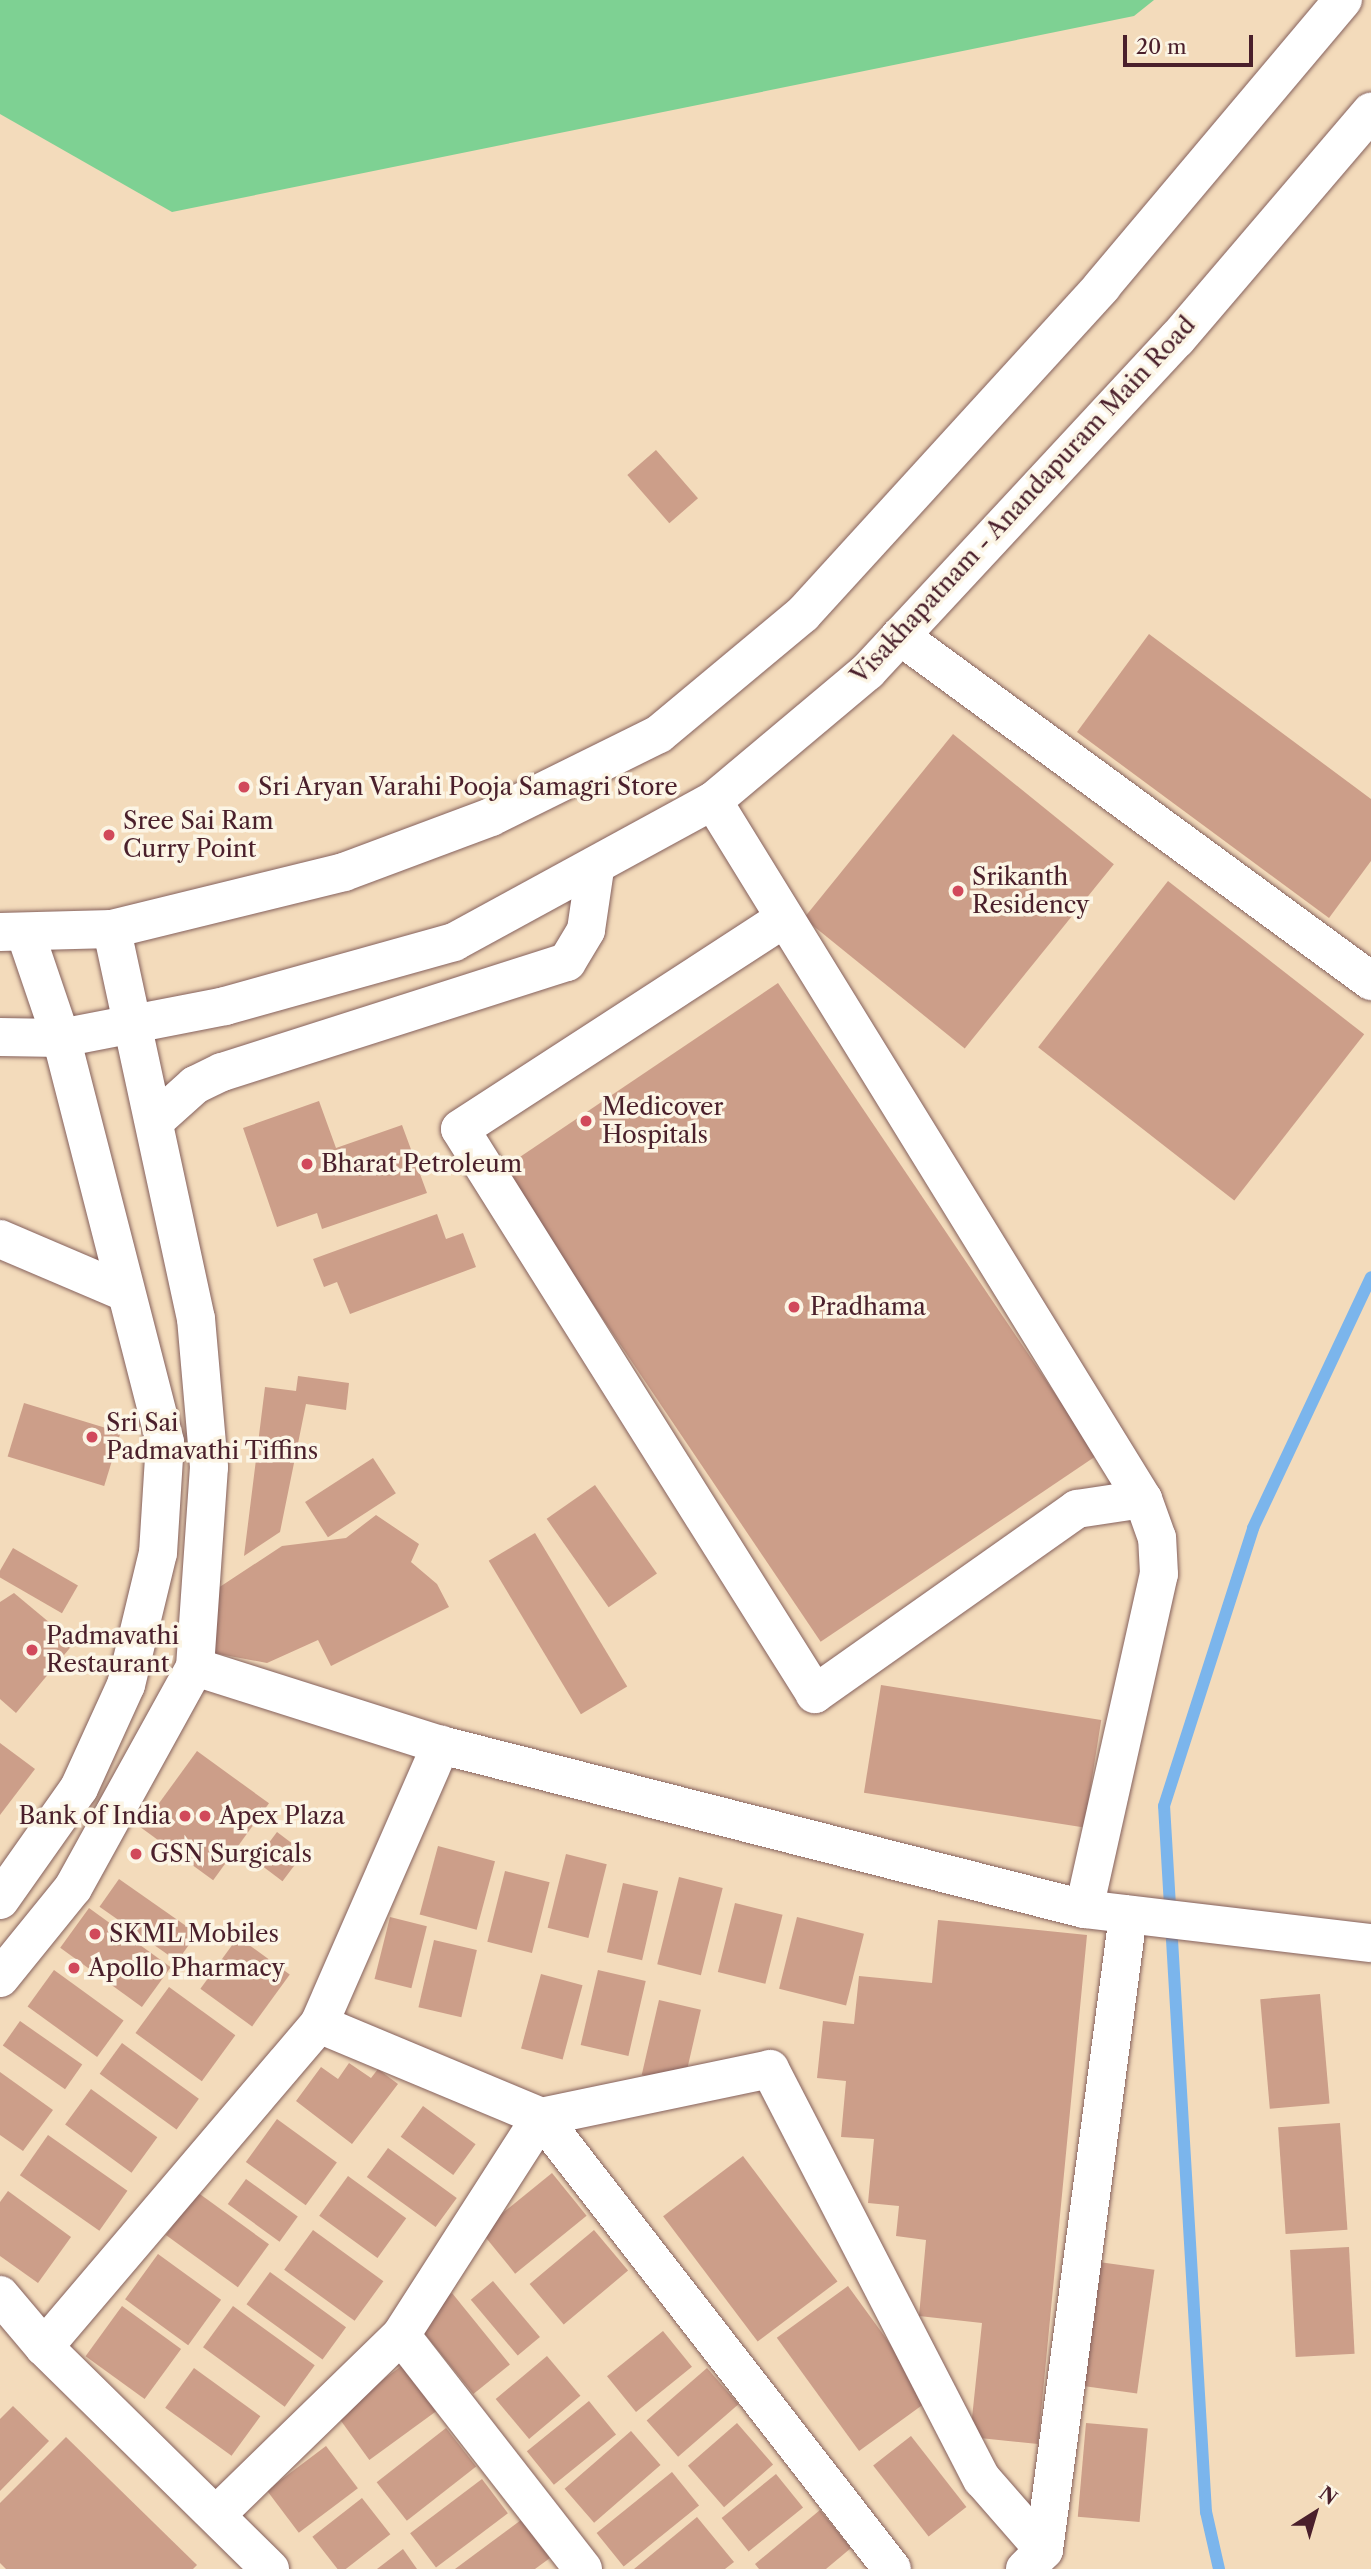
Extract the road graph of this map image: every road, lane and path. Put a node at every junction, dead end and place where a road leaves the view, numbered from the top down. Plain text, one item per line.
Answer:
1 (1343, 0) edge
2 (1371, 112) edge
3 (900, 636) junction
4 (713, 800) junction
5 (595, 869) junction
6 (785, 918) junction
7 (112, 929) junction
8 (13, 932) edge
9 (1371, 981) edge
10 (135, 1024) junction
11 (0, 1037) edge
12 (61, 1038) junction
13 (155, 1121) junction
14 (0, 1240) edge
15 (122, 1291) junction
16 (1143, 1499) junction
17 (195, 1667) junction
18 (441, 1745) junction
19 (0, 1900) edge
20 (1084, 1909) junction
21 (1142, 1915) junction
22 (1371, 1943) edge
23 (0, 1978) edge
24 (319, 2024) junction
25 (541, 2118) junction
26 (0, 2295) edge
27 (401, 2335) junction
28 (44, 2347) junction
29 (216, 2515) junction
30 (1034, 2559) edge
31 (270, 2569) edge
32 (583, 2569) edge
33 (892, 2569) edge

1 - 7 street
2 - 3 street, Visakhapatnam - Anandapuram Main Road
3 - 4 street, Visakhapatnam - Anandapuram Main Road
3 - 9 street
4 - 5 street, Visakhapatnam - Anandapuram Main Road
4 - 6 street
5 - 10 street, Visakhapatnam - Anandapuram Main Road
5 - 13 street
6 - 16 street
6 - 16 street
7 - 8 street
7 - 10 street
8 - 12 street
10 - 12 street, Visakhapatnam - Anandapuram Main Road
10 - 13 street
11 - 12 street, Visakhapatnam - Anandapuram Main Road
12 - 15 street
13 - 17 street
14 - 15 street
15 - 19 street
16 - 20 street
17 - 18 street
17 - 23 street
18 - 20 street
18 - 24 street
20 - 21 street
21 - 22 street
21 - 30 street
24 - 25 street
24 - 28 street
25 - 27 street
25 - 30 street
25 - 33 street
26 - 28 street
27 - 29 street
27 - 32 street
28 - 29 street
29 - 31 street

